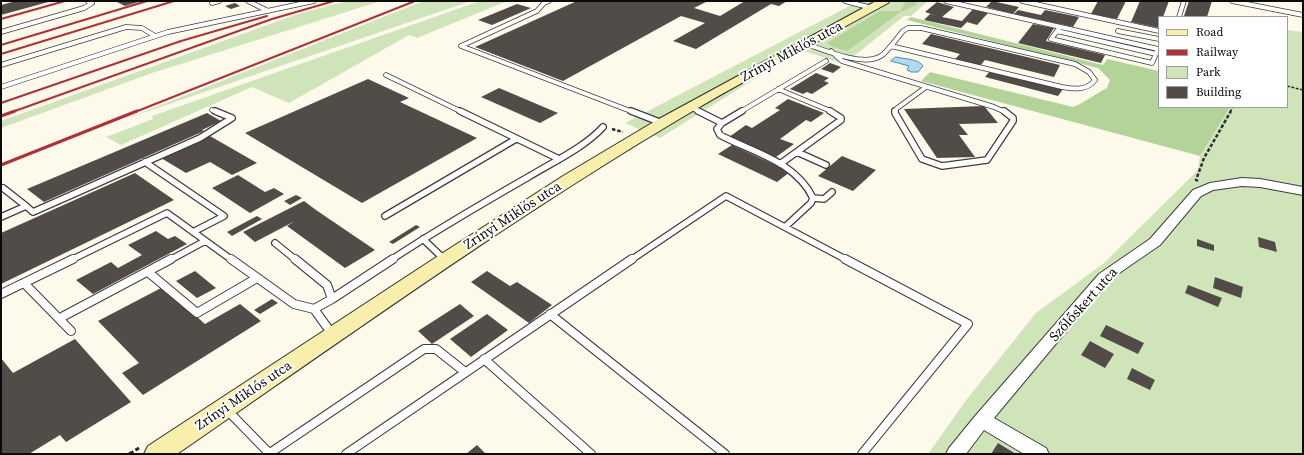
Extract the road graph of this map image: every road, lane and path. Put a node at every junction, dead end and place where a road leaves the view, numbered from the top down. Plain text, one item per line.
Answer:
1 (219, 1) edge
2 (248, 1) edge
3 (314, 1) edge
4 (549, 1) edge
5 (845, 1) edge
6 (946, 1) edge
7 (1022, 1) edge
8 (1184, 1) edge
9 (1232, 1) edge
10 (91, 2) edge
11 (212, 3) dead end
12 (878, 4) edge
13 (268, 11) junction
14 (1303, 15) edge
15 (1179, 16) edge
16 (1060, 27) junction
17 (1057, 31) junction
18 (1118, 31) dead end
19 (1158, 31) edge
20 (1, 32) edge
21 (155, 36) junction
22 (1158, 39) edge
23 (806, 44) junction
24 (890, 46) junction
25 (830, 51) junction
26 (1156, 54) junction
27 (826, 61) dead end
28 (1152, 63) junction
29 (1158, 64) edge
30 (1, 65) edge
31 (386, 75) dead end
32 (1, 86) edge
33 (1288, 86) edge
34 (926, 87) junction
35 (778, 89) junction
36 (1303, 90) edge
37 (690, 108) junction
38 (1232, 108) edge
39 (212, 110) dead end
40 (662, 123) junction
41 (722, 123) junction
42 (602, 127) joint
43 (627, 133) dead end
44 (516, 139) junction
45 (797, 152) junction
46 (559, 160) junction
47 (145, 162) junction
48 (780, 164) junction
49 (826, 165) dead end
50 (1210, 187) junction
51 (3, 188) dead end
52 (1303, 191) edge
53 (832, 192) dead end
54 (813, 198) junction
55 (26, 206) junction
56 (385, 216) dead end
57 (1, 218) edge
58 (785, 227) junction
59 (193, 232) junction
60 (423, 239) junction
61 (205, 241) junction
62 (275, 243) dead end
63 (445, 260) junction
64 (148, 272) junction
65 (257, 278) junction
66 (24, 283) junction
67 (1, 294) edge
68 (332, 299) junction
69 (314, 309) junction
70 (550, 314) junction
71 (60, 318) junction
72 (71, 331) dead end
73 (334, 335) junction
74 (484, 360) junction
75 (465, 372) junction
76 (226, 408) junction
77 (982, 420) junction
78 (157, 454) edge
79 (270, 454) edge
80 (346, 454) edge
81 (591, 454) edge
82 (725, 454) edge
83 (862, 454) edge
84 (955, 454) edge
85 (1040, 454) edge

1 - 11 lane
2 - 13 lane
3 - 13 lane
4 - 40 lane
5 - 12 lane
6 - 16 lane
7 - 19 lane
8 - 15 lane
9 - 14 lane
10 - 20 lane
12 - 23 main road, Zrínyi Miklós utca
13 - 21 lane
16 - 17 lane
16 - 26 lane
17 - 26 lane
17 - 28 lane
18 - 22 lane
21 - 30 lane
21 - 32 lane
23 - 25 lane
23 - 37 main road, Zrínyi Miklós utca
24 - 24 lane
24 - 25 lane
25 - 34 lane
26 - 28 lane
27 - 35 lane
28 - 29 lane
31 - 44 lane
33 - 36 path
34 - 34 lane
35 - 41 lane
35 - 45 lane
37 - 40 main road, Zrínyi Miklós utca
37 - 41 lane
38 - 50 path
39 - 47 lane
40 - 63 main road, Zrínyi Miklós utca
41 - 48 lane
42 - 43 path
42 - 46 lane
44 - 46 lane
44 - 56 lane
45 - 48 lane
45 - 49 lane
46 - 60 lane
47 - 55 lane
47 - 59 lane
48 - 54 lane
50 - 52 street, Szőlőskert utca
50 - 77 street, Szőlőskert utca
51 - 55 lane
53 - 54 lane
54 - 58 lane
55 - 57 lane
58 - 70 lane
58 - 83 lane
59 - 61 lane
59 - 66 lane
60 - 63 lane
60 - 68 lane
61 - 64 lane
61 - 65 lane
62 - 68 lane
63 - 73 main road, Zrínyi Miklós utca
64 - 65 lane
64 - 71 lane
65 - 69 lane
66 - 67 lane
66 - 71 lane
68 - 69 lane
69 - 73 lane
70 - 74 lane
70 - 82 lane
71 - 72 lane
73 - 76 main road, Zrínyi Miklós utca
74 - 75 lane
74 - 81 lane
75 - 79 lane
75 - 80 lane
76 - 78 main road, Zrínyi Miklós utca
76 - 79 lane
77 - 84 street, Szőlőskert utca
77 - 85 street

